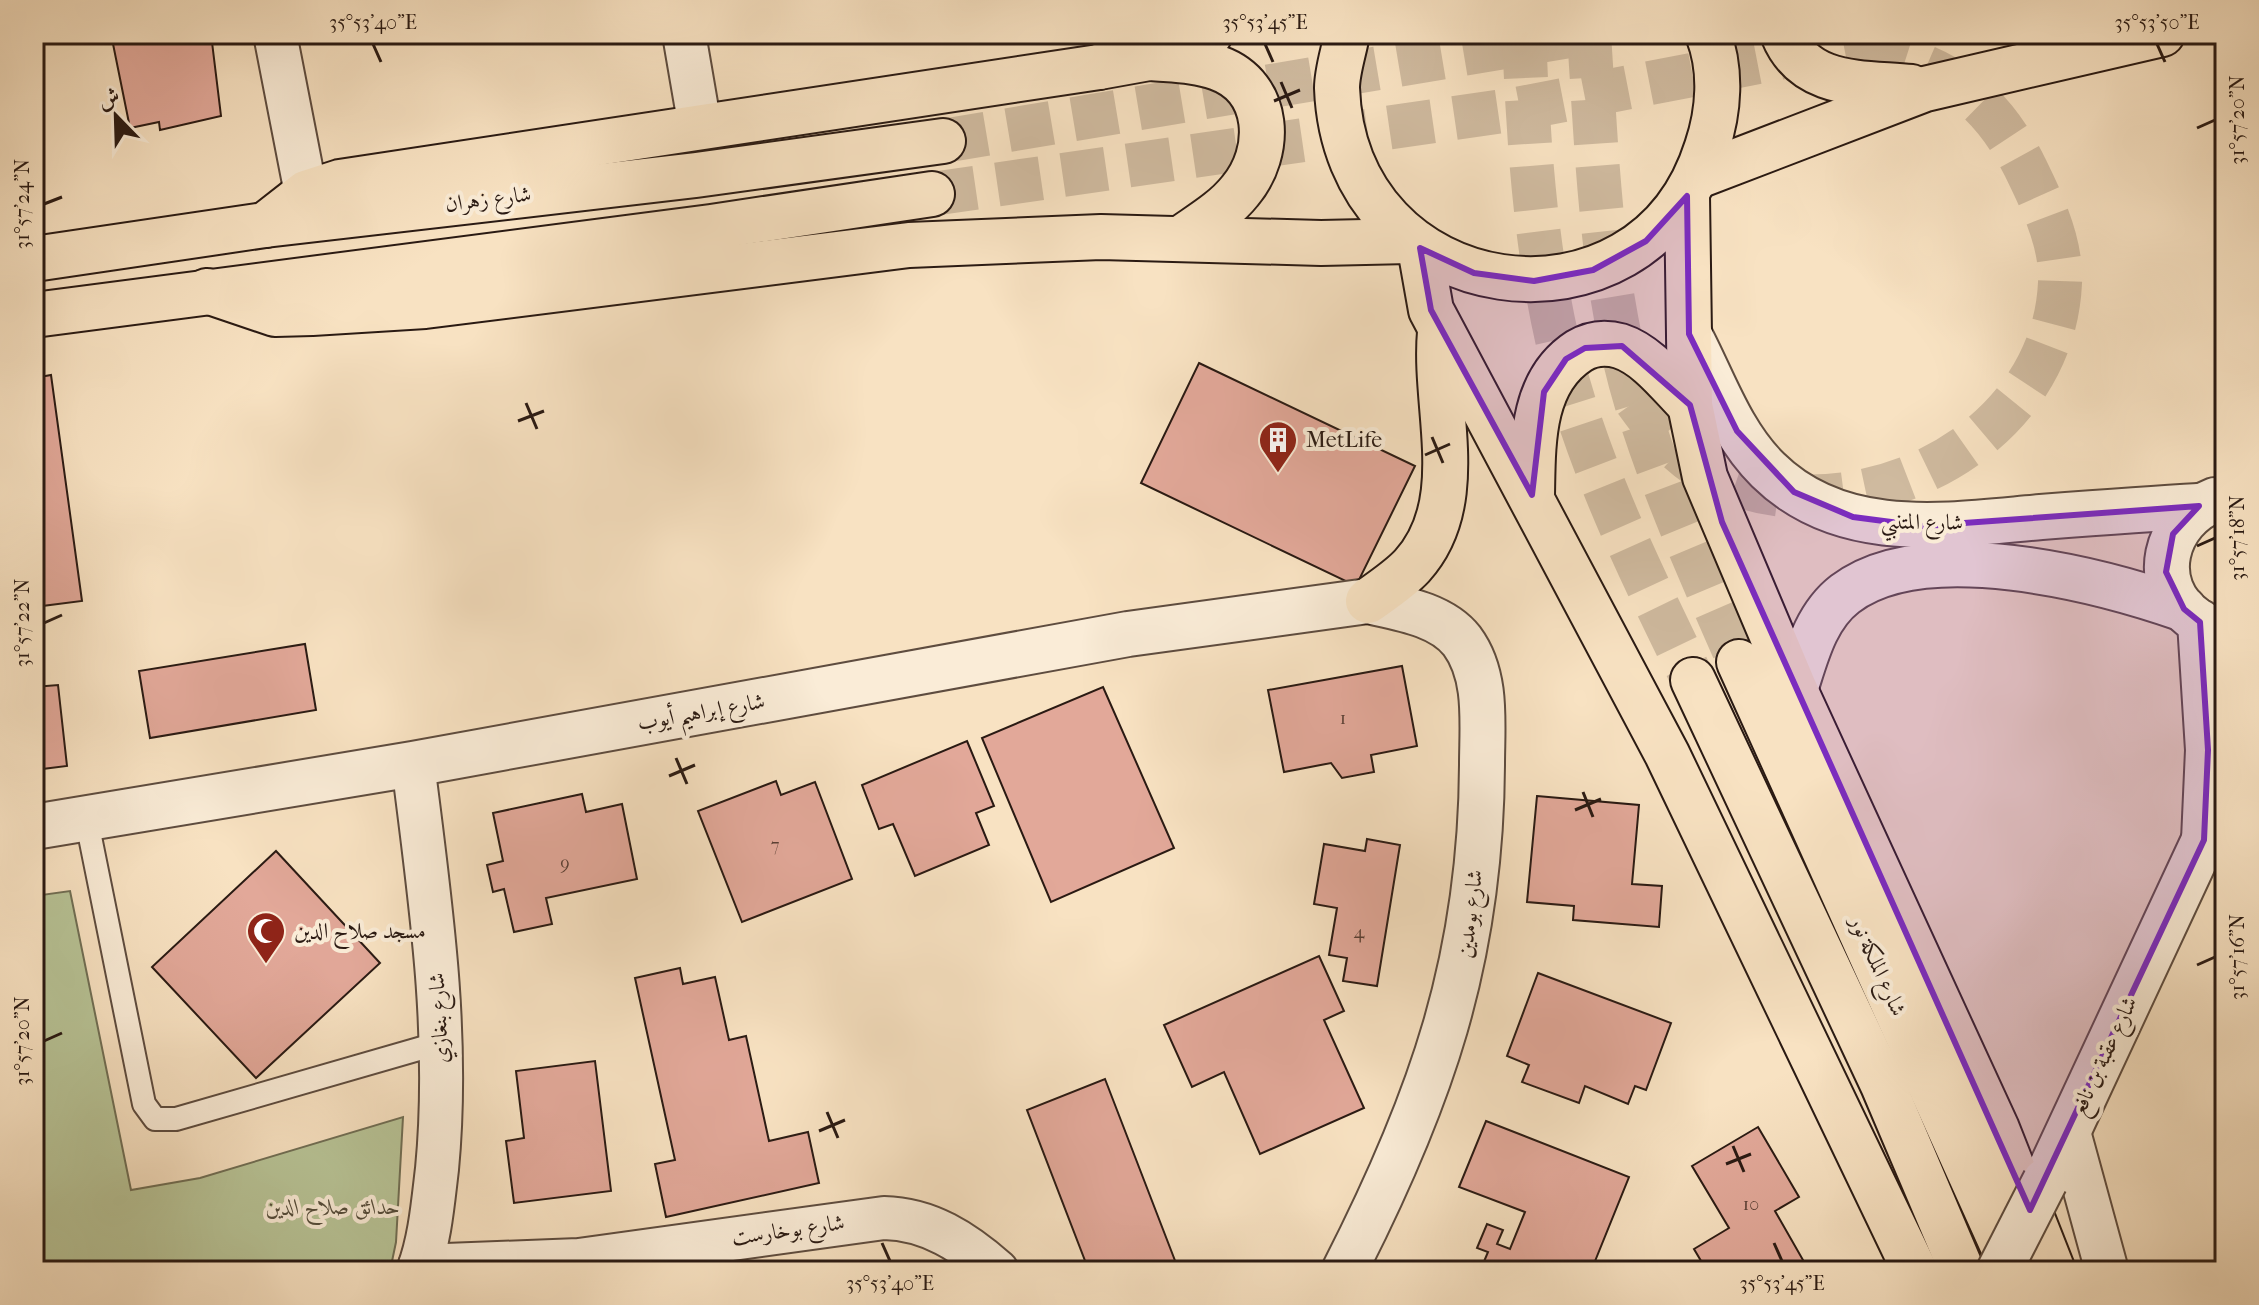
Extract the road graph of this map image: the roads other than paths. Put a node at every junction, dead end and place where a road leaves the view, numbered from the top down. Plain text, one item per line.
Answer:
1 (275, 34) edge
2 (684, 34) edge
3 (1210, 34) edge
4 (1347, 34) edge
5 (1708, 34) edge
6 (1783, 34) edge
7 (2162, 34) edge
8 (1161, 46) edge
9 (1925, 89) junction
10 (700, 127) junction
11 (943, 141) tunnel mouth
12 (1692, 186) junction
13 (306, 193) junction
14 (932, 194) tunnel mouth
15 (265, 225) junction
16 (1183, 237) junction
17 (1414, 244) junction
18 (34, 259) edge
19 (207, 291) junction
20 (34, 315) edge
21 (1441, 329) junction
22 (1689, 334) junction
23 (1690, 405) junction
24 (1532, 495) junction
25 (2217, 499) edge
26 (1368, 601) junction
27 (2203, 620) edge
28 (1739, 662) tunnel mouth
29 (1693, 680) tunnel mouth
30 (1795, 690) junction
31 (413, 764) junction
32 (86, 817) junction
33 (2214, 825) edge
34 (34, 827) edge
35 (443, 1042) junction
36 (2069, 1132) junction
37 (582, 1265) edge
38 (419, 1268) edge
39 (997, 1271) edge
40 (1344, 1271) edge
41 (1915, 1271) edge
42 (1962, 1271) edge
43 (1999, 1271) edge
44 (2014, 1271) edge
45 (2053, 1271) edge
46 (2107, 1271) edge

1 - 13 street
2 - 10 street
3 - 8 main road
4 - 17 main road
5 - 12 main road
6 - 9 main road
7 - 9 main road
8 - 10 main road
8 - 16 main road
9 - 12 main road
10 - 13 main road
11 - 15 main road, شارع زهران
12 - 17 main road
12 - 22 main road
13 - 15 main road
14 - 19 main road
15 - 18 main road, شارع زهران
16 - 17 main road
16 - 19 main road
17 - 21 main road
19 - 20 main road
21 - 24 main road
21 - 26 main road
22 - 23 main road
22 - 25 street, شارع المتنبي
23 - 24 main road
23 - 30 main road
24 - 41 main road
25 - 27 street, شارع عقبة بن نافع
26 - 31 street, شارع إبراهيم أيوب
26 - 40 street, شارع بومدين
27 - 30 street, شارع المتنبي
27 - 33 street, شارع عقبة بن نافع
28 - 44 main road, شارع الملكة نور
29 - 42 main road, شارع الملكة نور
30 - 45 main road
31 - 32 street, شارع إبراهيم أيوب
31 - 35 street, شارع بنغازي
32 - 34 street, شارع إبراهيم أيوب
32 - 35 lane
33 - 36 street, شارع عقبة بن نافع
35 - 38 street, شارع بنغازي
36 - 43 street, شارع عقبة بن نافع, bridge
36 - 46 street
37 - 38 street, شارع بوخارست
37 - 39 street, شارع بوخارست

